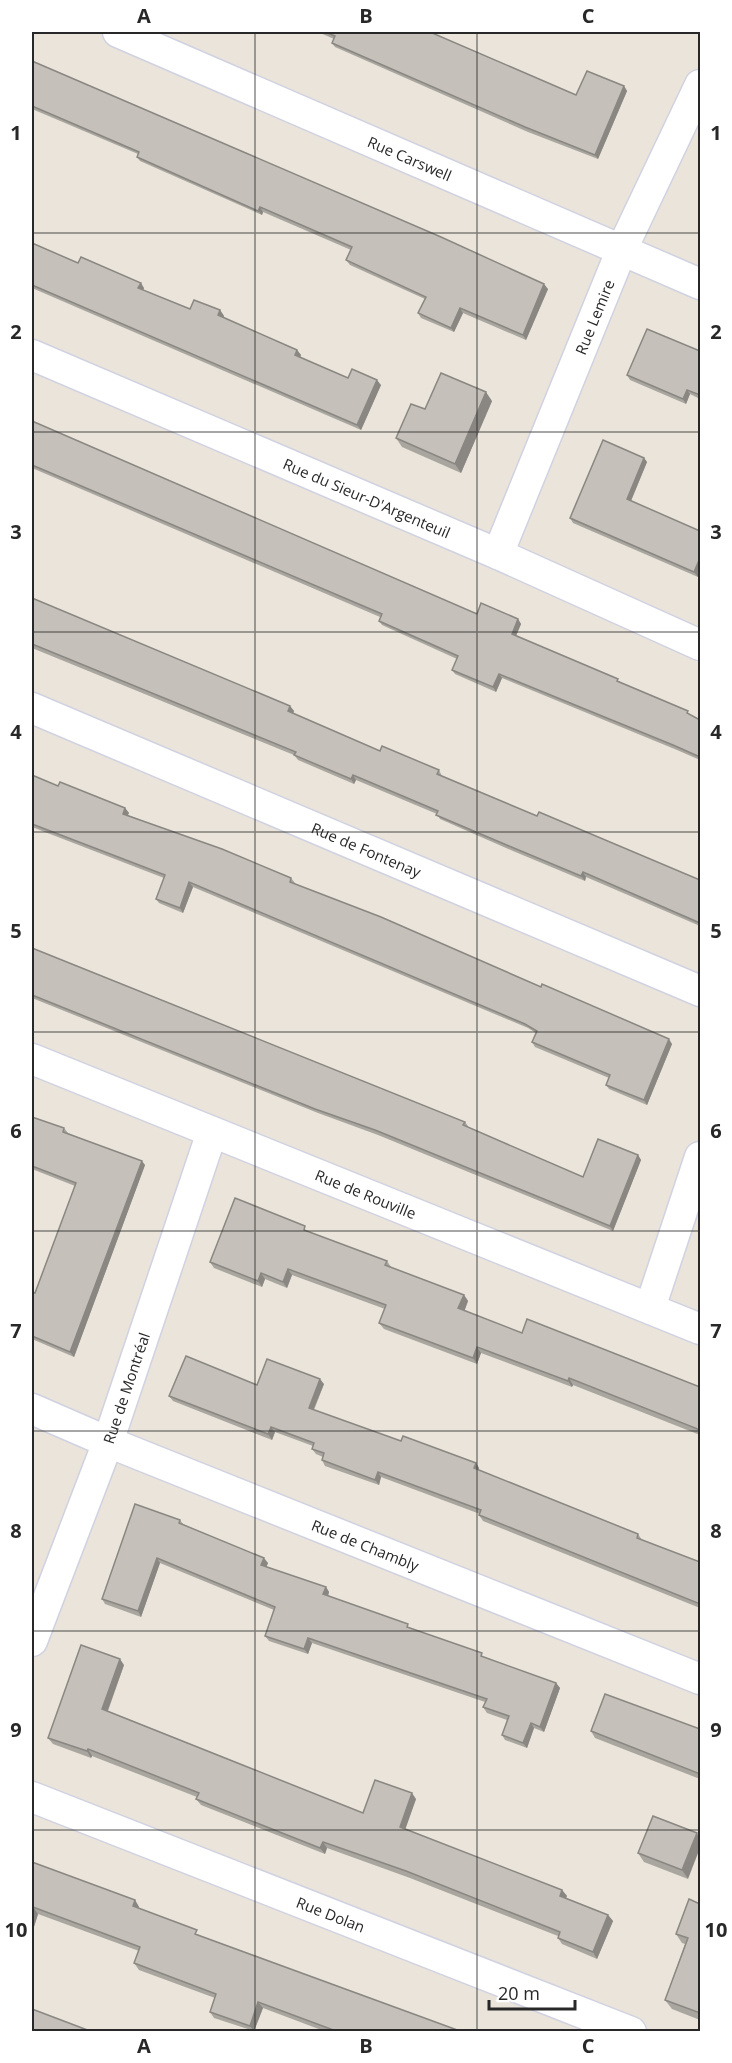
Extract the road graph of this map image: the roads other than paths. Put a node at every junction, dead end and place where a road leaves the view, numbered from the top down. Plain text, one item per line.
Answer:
1 (118, 32) edge
2 (700, 85) edge
3 (622, 249) junction
4 (700, 284) edge
5 (32, 355) edge
6 (498, 554) junction
7 (700, 645) edge
8 (32, 708) edge
9 (700, 991) edge
10 (32, 1059) edge
11 (212, 1132) junction
12 (700, 1157) edge
13 (650, 1308) junction
14 (700, 1329) edge
15 (32, 1409) edge
16 (108, 1443) junction
17 (32, 1641) edge
18 (700, 1679) edge
19 (32, 1797) edge
20 (631, 2031) edge

1 - 3 street, Rue Carswell
2 - 3 street, Rue Lemire
3 - 4 street, Rue Carswell
3 - 6 street, Rue Lemire
5 - 6 street, Rue du Sieur-D'Argenteuil
6 - 7 street, Rue du Sieur-D'Argenteuil
8 - 9 street, Rue de Fontenay
10 - 11 street, Rue de Rouville
11 - 13 street, Rue de Rouville
11 - 16 street, Rue de Montréal
12 - 13 street
13 - 14 street, Rue de Rouville
15 - 16 street, Rue de Chambly
16 - 17 street, Rue de Montréal
16 - 18 street, Rue de Chambly
19 - 20 street, Rue Dolan

